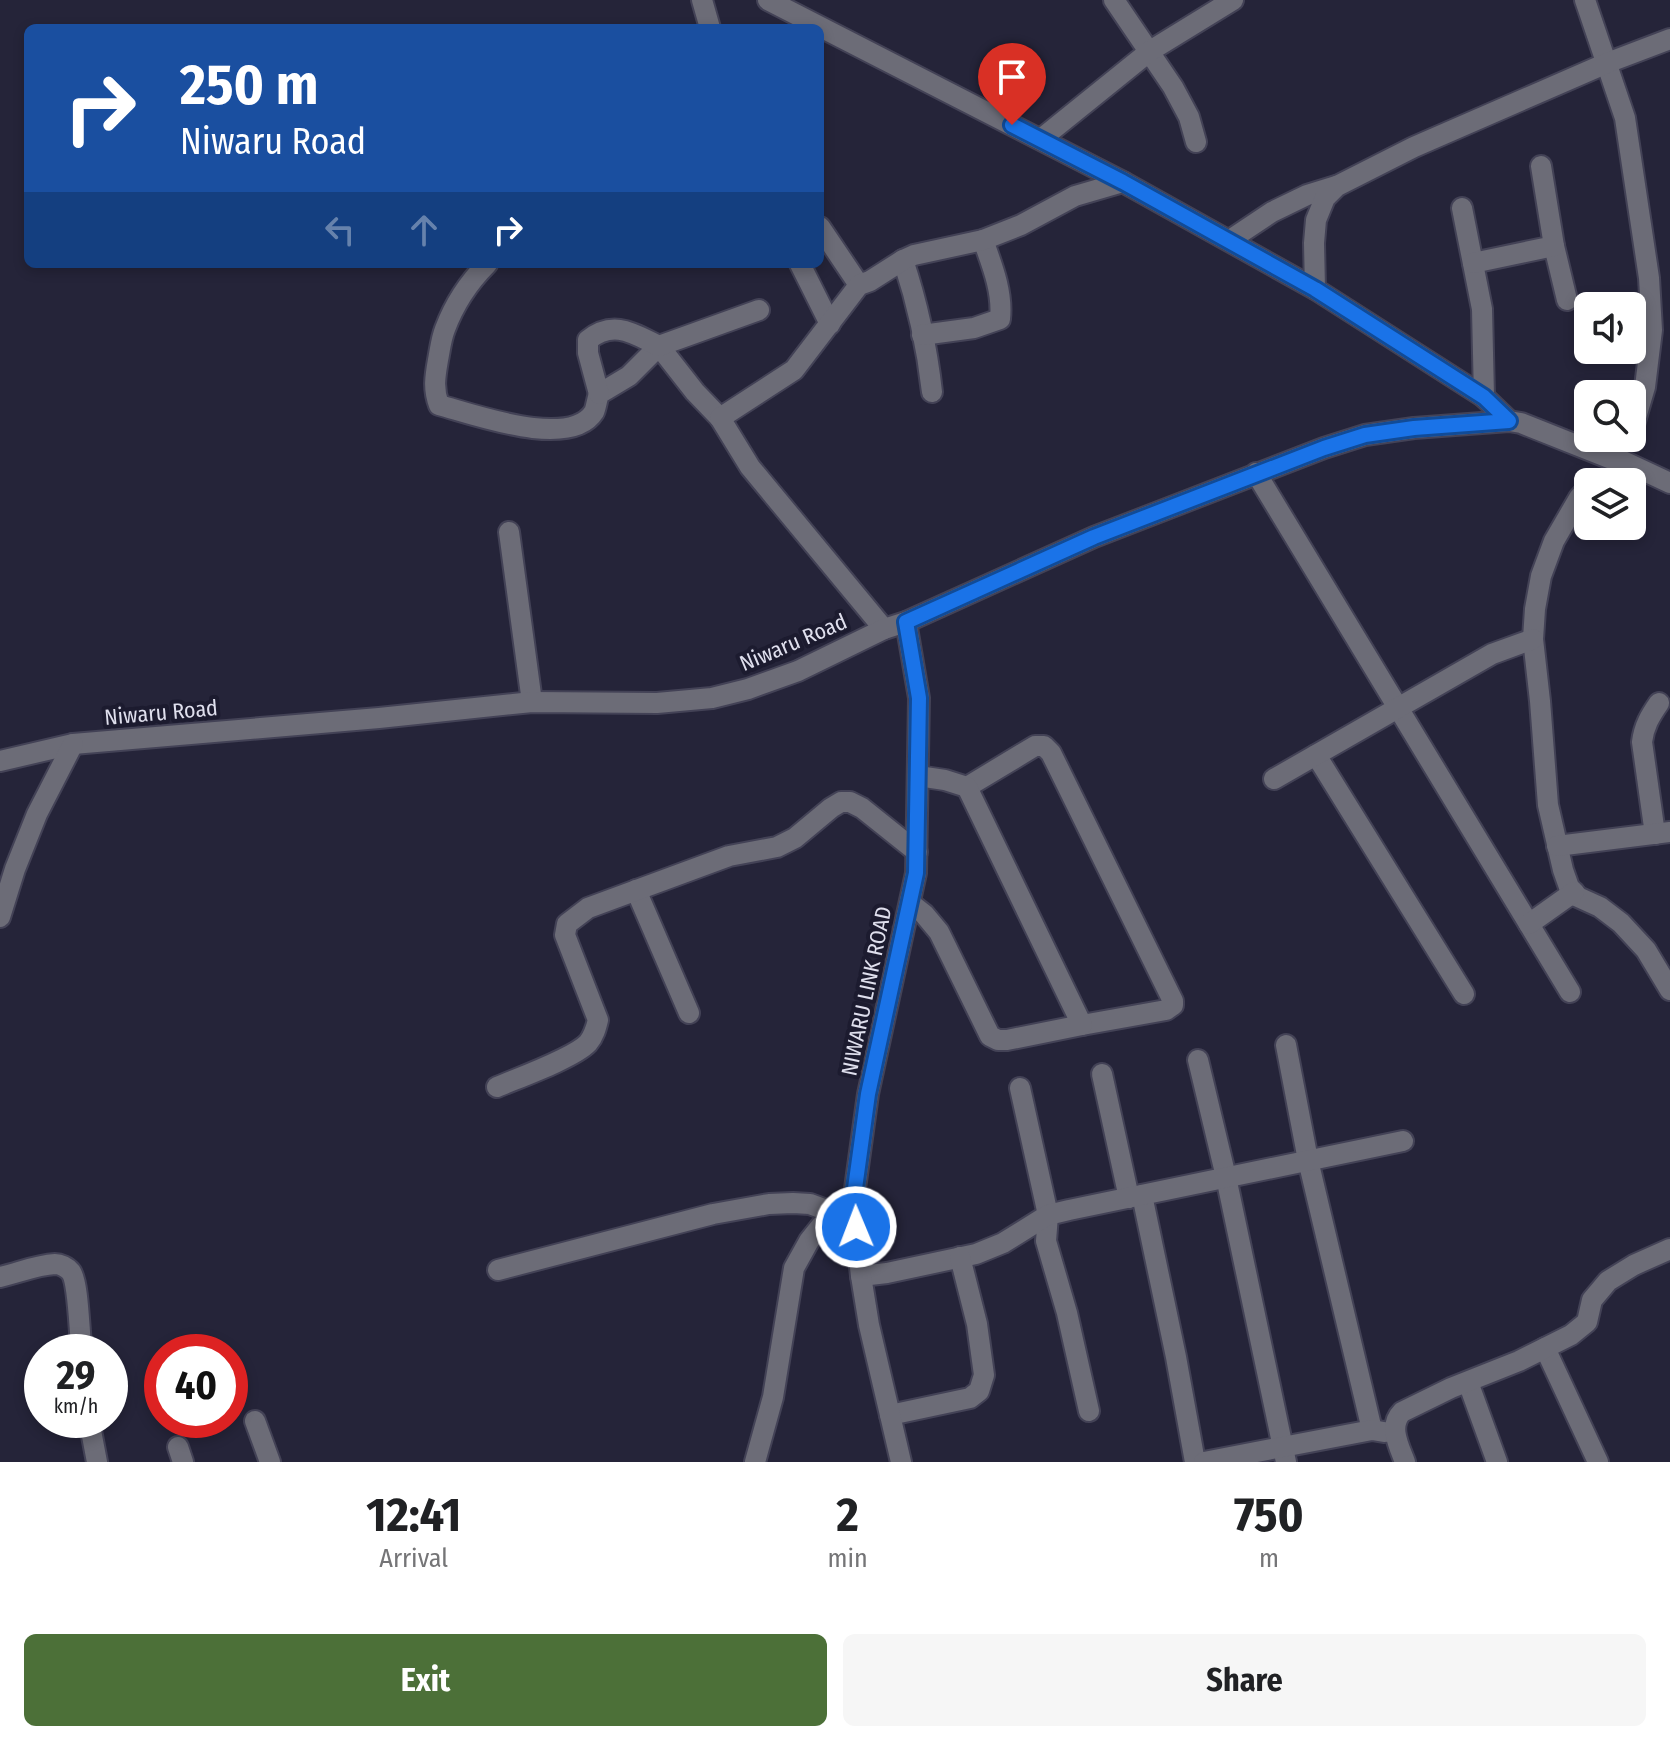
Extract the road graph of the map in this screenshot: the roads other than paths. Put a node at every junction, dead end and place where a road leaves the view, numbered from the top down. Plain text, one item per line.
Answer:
1 (702, 0) edge
2 (1114, 0) edge
3 (1233, 0) edge
4 (1585, 0) edge
5 (778, 3) edge
6 (709, 24) edge
7 (819, 24) edge
8 (824, 27) edge
9 (1670, 39) edge
10 (1150, 51) junction
11 (1607, 63) junction
12 (1041, 139) junction
13 (1196, 142) dead end
14 (1541, 166) dead end
15 (1123, 182) junction
16 (1337, 186) junction
17 (1462, 208) dead end
18 (824, 233) edge
19 (983, 240) junction
20 (1230, 240) junction
21 (1554, 246) junction
22 (903, 260) junction
23 (1473, 263) junction
24 (483, 268) edge
25 (802, 268) edge
26 (859, 285) junction
27 (1315, 289) junction
28 (1567, 300) dead end
29 (759, 310) dead end
30 (830, 324) junction
31 (922, 335) junction
32 (659, 346) junction
33 (1646, 380) edge
34 (932, 392) dead end
35 (599, 394) junction
36 (1484, 397) junction
37 (720, 418) junction
38 (1515, 422) junction
39 (1623, 452) edge
40 (1618, 461) junction
41 (1610, 468) edge
42 (1256, 473) junction
43 (1670, 483) edge
44 (1574, 507) edge
45 (509, 532) dead end
46 (906, 622) junction
47 (884, 629) junction
48 (1533, 639) junction
49 (532, 702) junction
50 (1659, 703) dead end
51 (1398, 709) junction
52 (73, 744) junction
53 (1316, 755) junction
54 (0, 761) edge
55 (918, 776) junction
56 (1274, 779) dead end
57 (967, 787) junction
58 (1662, 833) edge
59 (1557, 846) junction
60 (917, 852) junction
61 (636, 890) junction
62 (1574, 892) junction
63 (910, 903) junction
64 (0, 917) edge
65 (1529, 924) junction
66 (1670, 990) edge
67 (1570, 992) dead end
68 (1464, 994) dead end
69 (689, 1013) dead end
70 (1082, 1025) junction
71 (1286, 1045) dead end
72 (1198, 1060) dead end
73 (1102, 1074) dead end
74 (497, 1087) dead end
75 (1020, 1088) dead end
76 (1403, 1141) dead end
77 (1308, 1160) junction
78 (1226, 1177) junction
79 (1136, 1196) junction
80 (845, 1208) junction
81 (1048, 1215) junction
82 (1670, 1249) edge
83 (960, 1257) junction
84 (498, 1270) dead end
85 (861, 1276) junction
86 (0, 1277) edge
87 (80, 1334) edge
88 (1545, 1348) junction
89 (1468, 1382) junction
90 (1089, 1411) dead end
91 (890, 1415) junction
92 (255, 1421) dead end
93 (1372, 1430) junction
94 (1395, 1434) junction
95 (92, 1438) edge
96 (1284, 1455) edge
97 (97, 1462) edge
98 (270, 1462) edge
99 (755, 1462) edge
100 (901, 1462) edge
101 (1195, 1462) edge
102 (1204, 1462) edge
103 (1405, 1462) edge
104 (1497, 1462) edge
105 (1598, 1462) edge

1 - 6 street
2 - 10 street
3 - 10 street
4 - 11 street
5 - 7 street
8 - 12 street
9 - 11 street
10 - 12 street
10 - 13 street
11 - 16 street
11 - 33 street
12 - 15 street
14 - 21 street
15 - 19 street
15 - 20 street
16 - 20 street
16 - 27 street
17 - 23 street
18 - 26 street
19 - 22 street
19 - 31 street
20 - 27 street
21 - 23 street
21 - 28 street
22 - 26 street
22 - 31 street
23 - 36 street
24 - 35 street
25 - 30 street
26 - 30 street
27 - 36 street
29 - 32 street
30 - 37 street
31 - 34 street
32 - 35 street
32 - 35 street
32 - 37 street
36 - 38 street
37 - 47 street
38 - 40 street
38 - 42 street, Niwaru Road
39 - 40 street
40 - 41 street
40 - 43 street
42 - 46 street, Niwaru Road
42 - 51 street
44 - 48 street
45 - 49 street
46 - 47 street, Niwaru Road
46 - 55 street, NIWARU LINK ROAD
47 - 49 street, Niwaru Road
48 - 51 street
48 - 59 street
49 - 52 street, Niwaru Road
50 - 58 street
51 - 53 street
51 - 65 street
52 - 54 street, Niwaru Road
52 - 64 street
53 - 56 street
53 - 68 street
55 - 57 street
55 - 60 street, NIWARU LINK ROAD
57 - 70 street
57 - 70 street
58 - 59 street
59 - 62 street
60 - 61 street
60 - 63 street, NIWARU LINK ROAD
61 - 69 street
61 - 74 street
62 - 65 street
62 - 66 street
63 - 70 street
63 - 80 street, NIWARU LINK ROAD
65 - 67 street
71 - 77 street
72 - 78 street
73 - 79 street
75 - 81 street
76 - 77 street
77 - 78 street
77 - 93 street
78 - 79 street
78 - 96 street
79 - 81 street
79 - 101 street
80 - 84 street
80 - 85 street, NIWARU LINK ROAD
80 - 99 street
81 - 83 street
81 - 90 street
82 - 88 street
83 - 85 street
83 - 91 street
85 - 91 street, NIWARU LINK ROAD
86 - 87 street
88 - 89 street
88 - 105 street
89 - 94 street
89 - 104 street
91 - 100 street, NIWARU LINK ROAD
92 - 98 street
93 - 94 street
93 - 96 street
94 - 103 street
95 - 97 street
96 - 102 street

